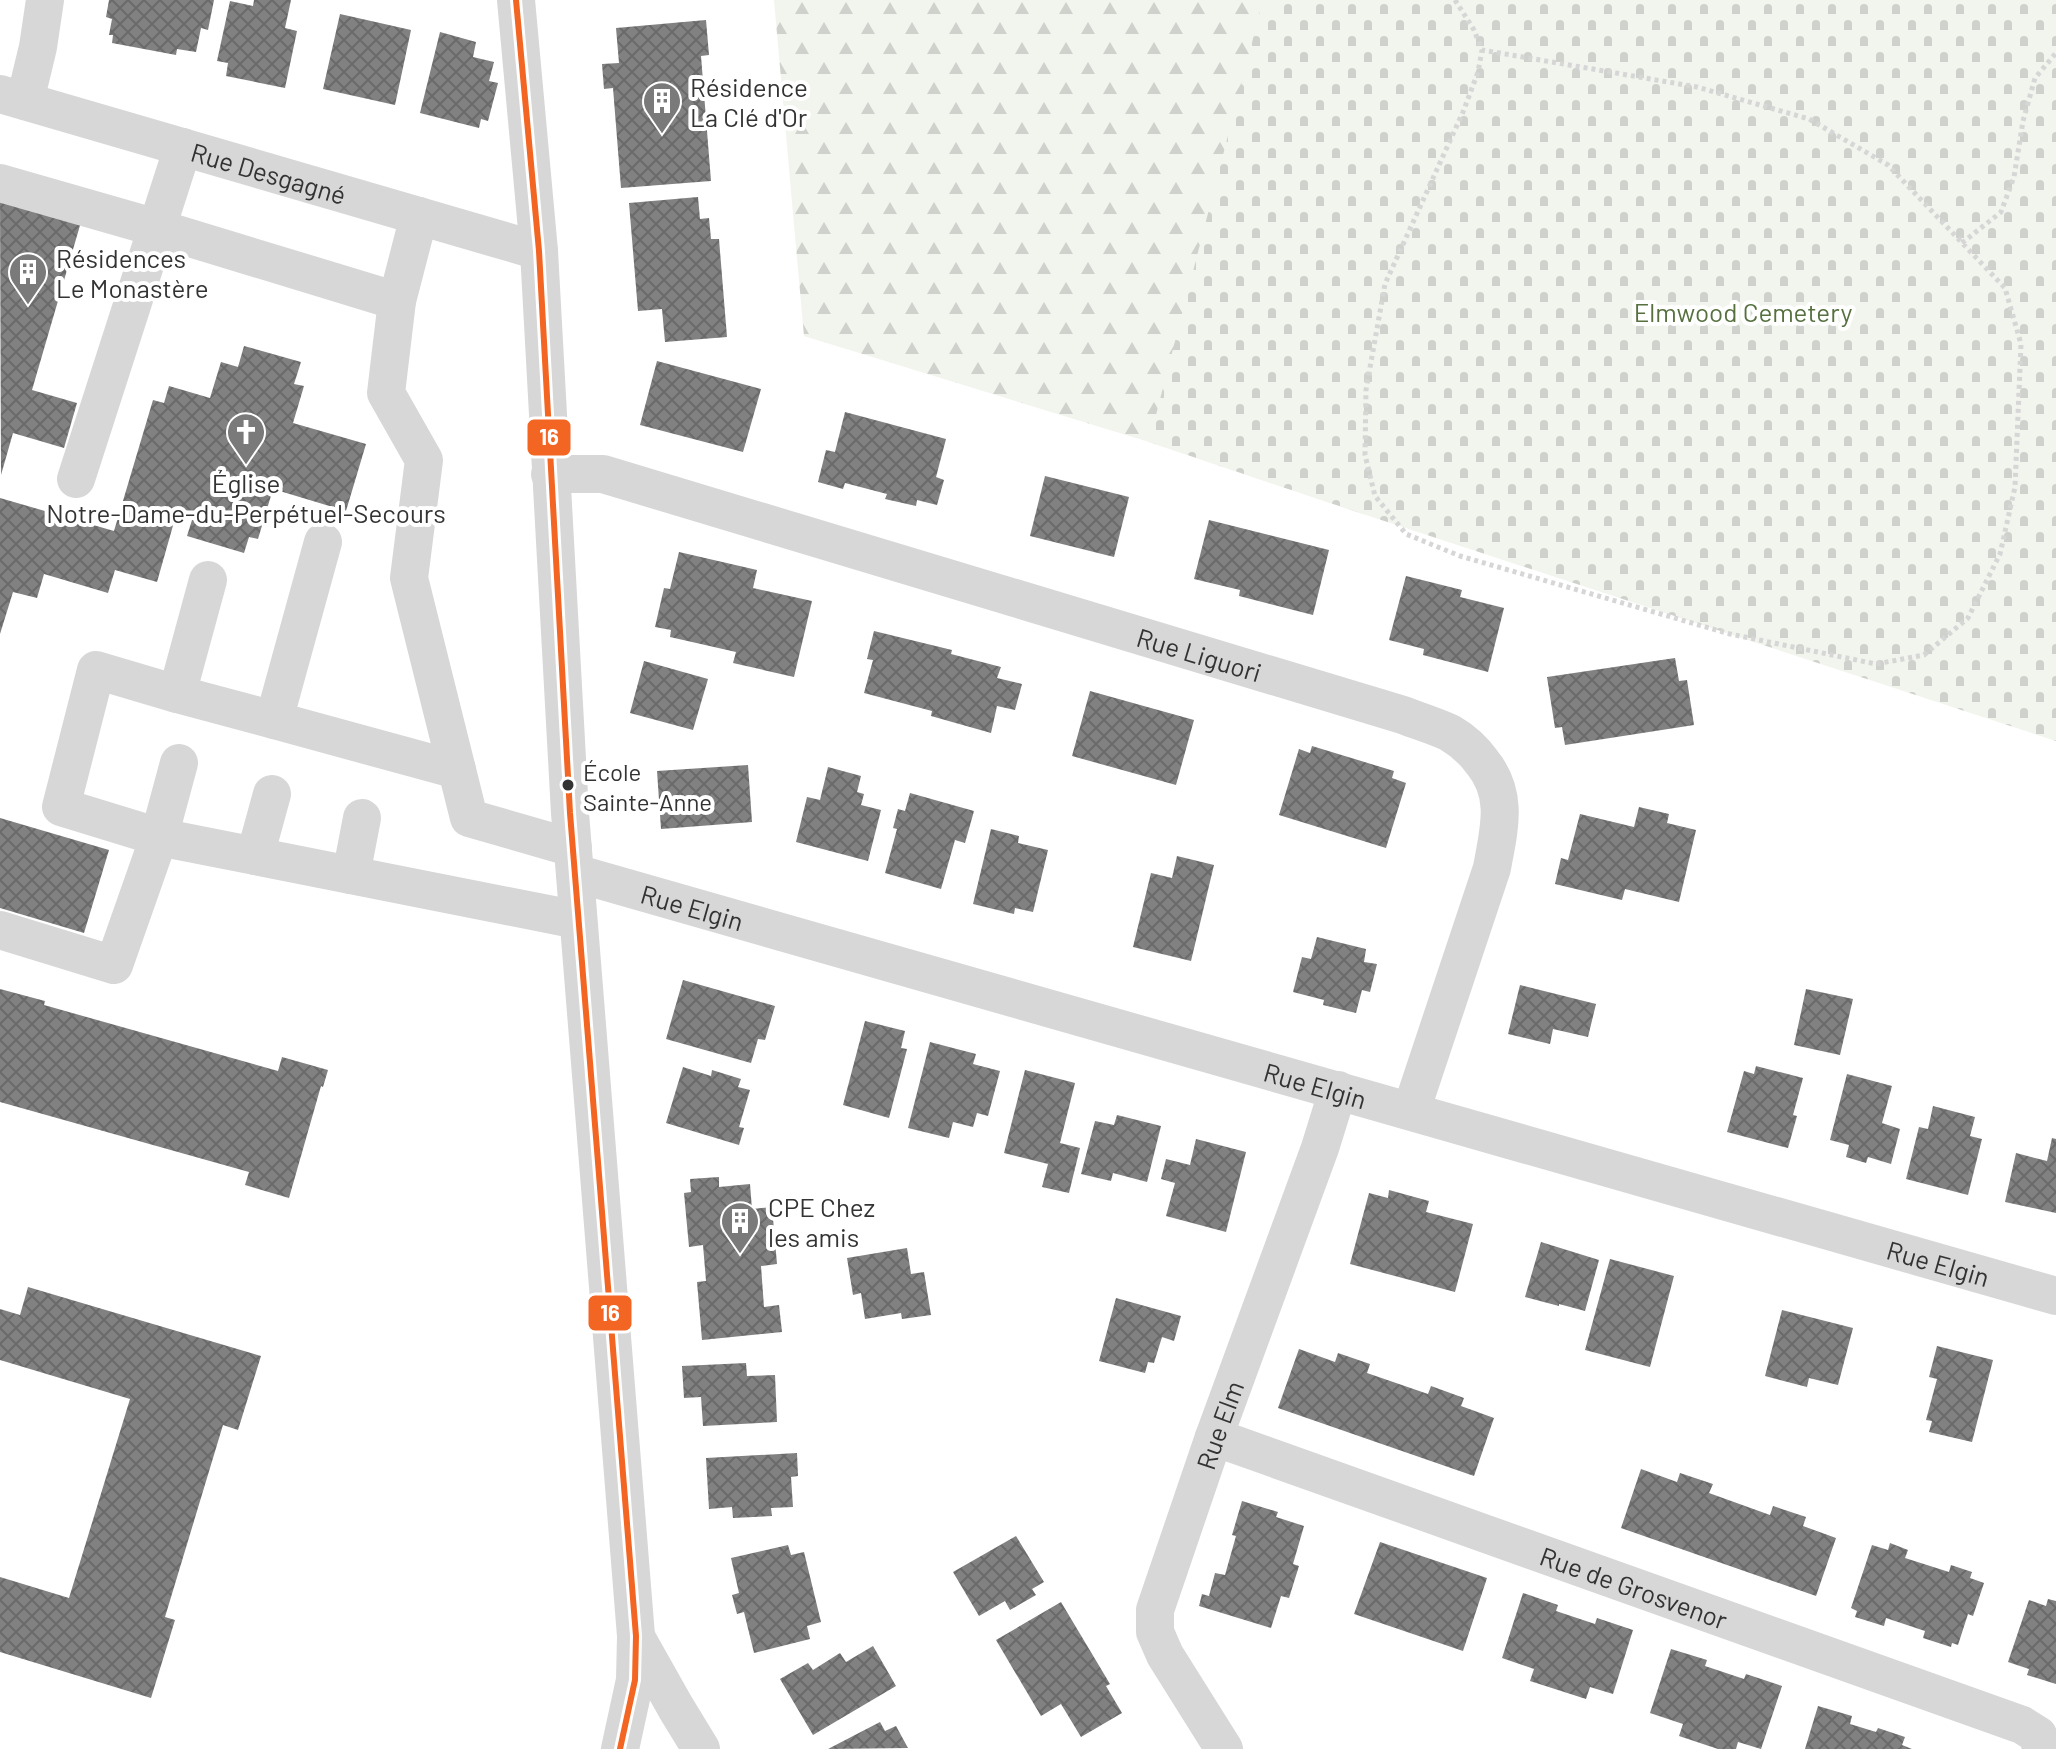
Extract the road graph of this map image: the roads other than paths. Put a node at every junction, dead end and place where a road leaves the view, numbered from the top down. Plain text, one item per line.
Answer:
1 (45, 0) edge
2 (516, 0) edge
3 (12, 98) edge
4 (183, 147) junction
5 (0, 183) edge
6 (419, 216) junction
7 (157, 228) junction
8 (539, 251) junction
9 (397, 301) junction
10 (550, 474) junction
11 (76, 479) dead end
12 (323, 542) dead end
13 (208, 580) dead end
14 (177, 694) junction
15 (274, 720) junction
16 (179, 763) dead end
17 (457, 770) junction
18 (272, 794) dead end
19 (362, 818) dead end
20 (159, 837) junction
21 (255, 856) junction
22 (574, 861) junction
23 (351, 875) junction
24 (578, 920) junction
25 (0, 930) edge
26 (1338, 1090) junction
27 (1411, 1111) junction
28 (2056, 1296) edge
29 (1214, 1437) junction
30 (636, 1636) junction
31 (620, 1749) edge
32 (701, 1749) edge
33 (1224, 1749) edge
34 (2041, 1749) edge

1 - 3 street
2 - 8 street
3 - 4 street, Rue Desgagné
4 - 6 street, Rue Desgagné
4 - 7 street
5 - 7 street
6 - 8 street, Rue Desgagné
6 - 9 street
7 - 9 street
7 - 11 street
8 - 10 street
9 - 17 street
10 - 22 street
10 - 27 street, Rue Liguori
12 - 15 street
13 - 14 street
14 - 15 street
14 - 20 street
15 - 17 street
16 - 20 street
17 - 22 street, Rue Elgin
18 - 21 street
19 - 23 street
20 - 21 street
20 - 25 street
21 - 23 street
22 - 24 street
22 - 26 street, Rue Elgin
23 - 24 street
24 - 30 street
26 - 27 street, Rue Elgin
26 - 29 street, Rue Elm
27 - 28 street, Rue Elgin
29 - 33 street, Rue Elm
29 - 34 street, Rue de Grosvenor
30 - 31 street
30 - 32 street

